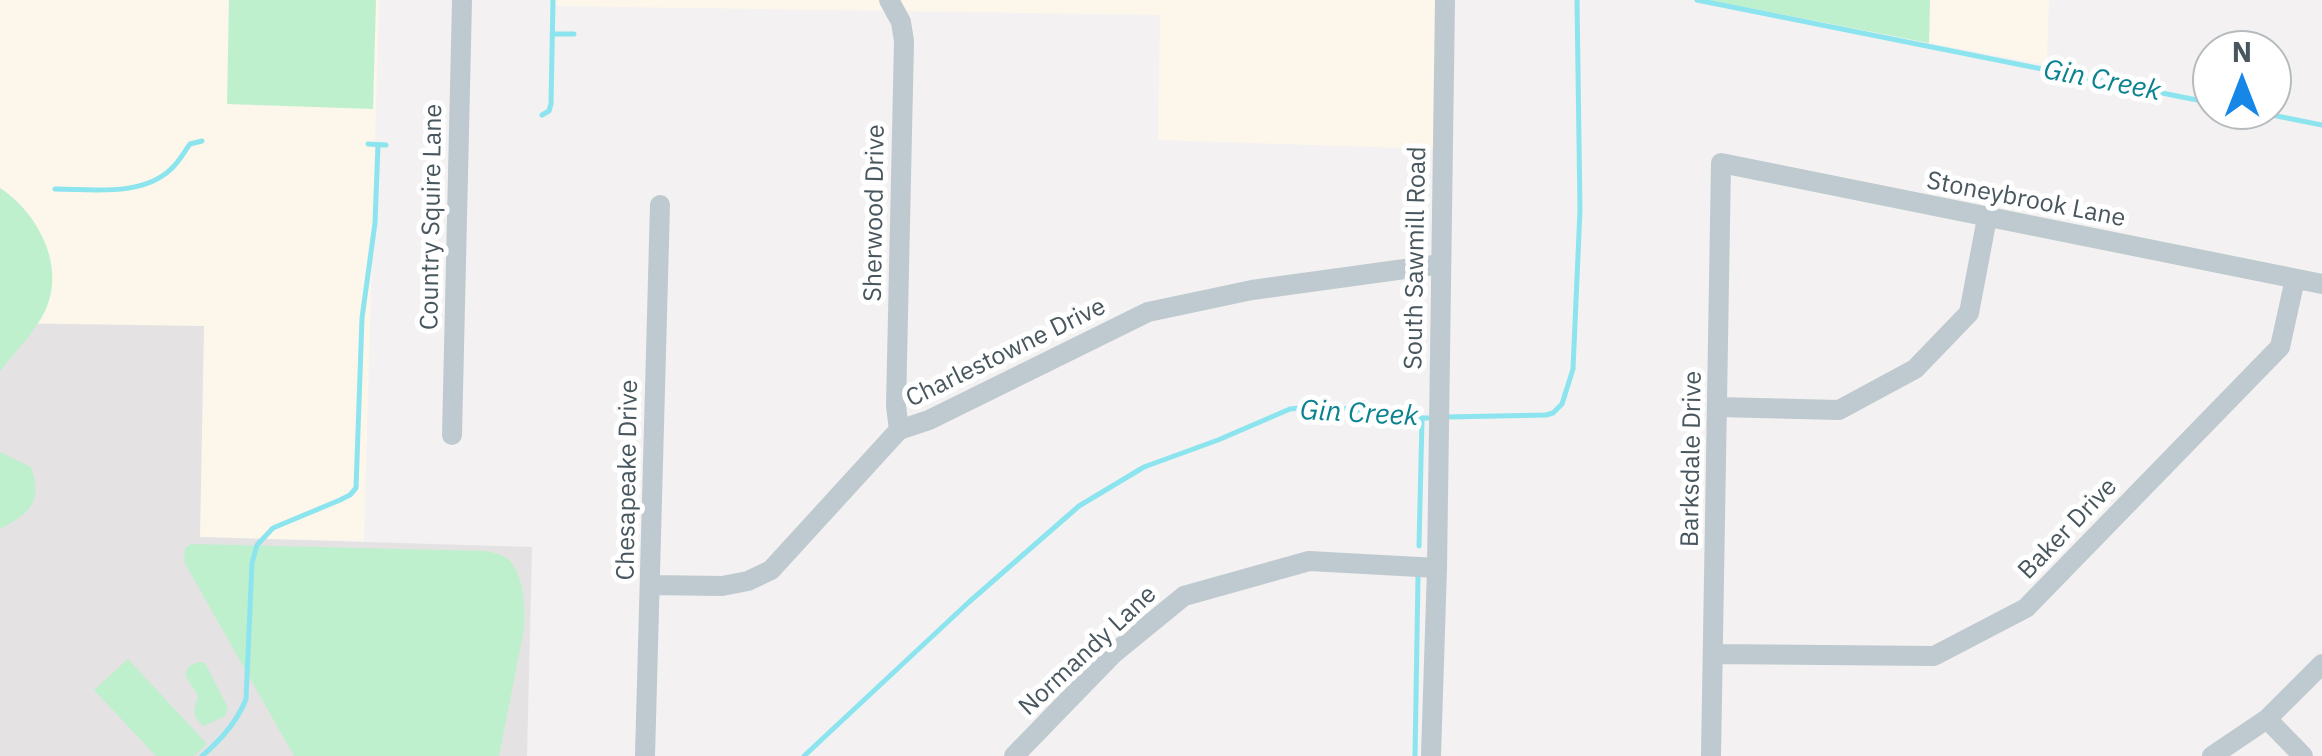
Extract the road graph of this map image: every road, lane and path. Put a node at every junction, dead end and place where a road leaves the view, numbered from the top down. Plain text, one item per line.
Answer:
1 (462, 0) edge
2 (889, 0) edge
3 (1445, 0) edge
4 (1721, 163) joint
5 (660, 205) dead end
6 (1987, 218) junction
7 (1441, 264) junction
8 (2295, 279) junction
9 (2322, 284) edge
10 (1718, 407) junction
11 (899, 430) junction
12 (452, 435) dead end
13 (1437, 568) junction
14 (650, 584) junction
15 (1714, 654) junction
16 (2322, 664) edge
17 (2267, 719) junction
18 (645, 756) edge
19 (1014, 756) edge
20 (1430, 756) edge
21 (1710, 756) edge
22 (2212, 756) edge
23 (2303, 756) edge

1 - 12 street, Country Squire Lane
2 - 11 street, Sherwood Drive
3 - 7 street, South Sawmill Road
4 - 6 street, Stoneybrook Lane
4 - 10 street, Barksdale Drive
5 - 14 street, Chesapeake Drive
6 - 8 street, Stoneybrook Lane
6 - 10 street
7 - 11 street, Charlestowne Drive
7 - 13 street, South Sawmill Road
8 - 9 street, Stoneybrook Lane
8 - 15 street, Baker Drive
10 - 15 street, Barksdale Drive
11 - 14 street, Charlestowne Drive
13 - 19 street, Normandy Lane
13 - 20 street, South Sawmill Road
14 - 18 street, Chesapeake Drive
15 - 21 street, Barksdale Drive
16 - 17 street
17 - 22 street
17 - 23 street

